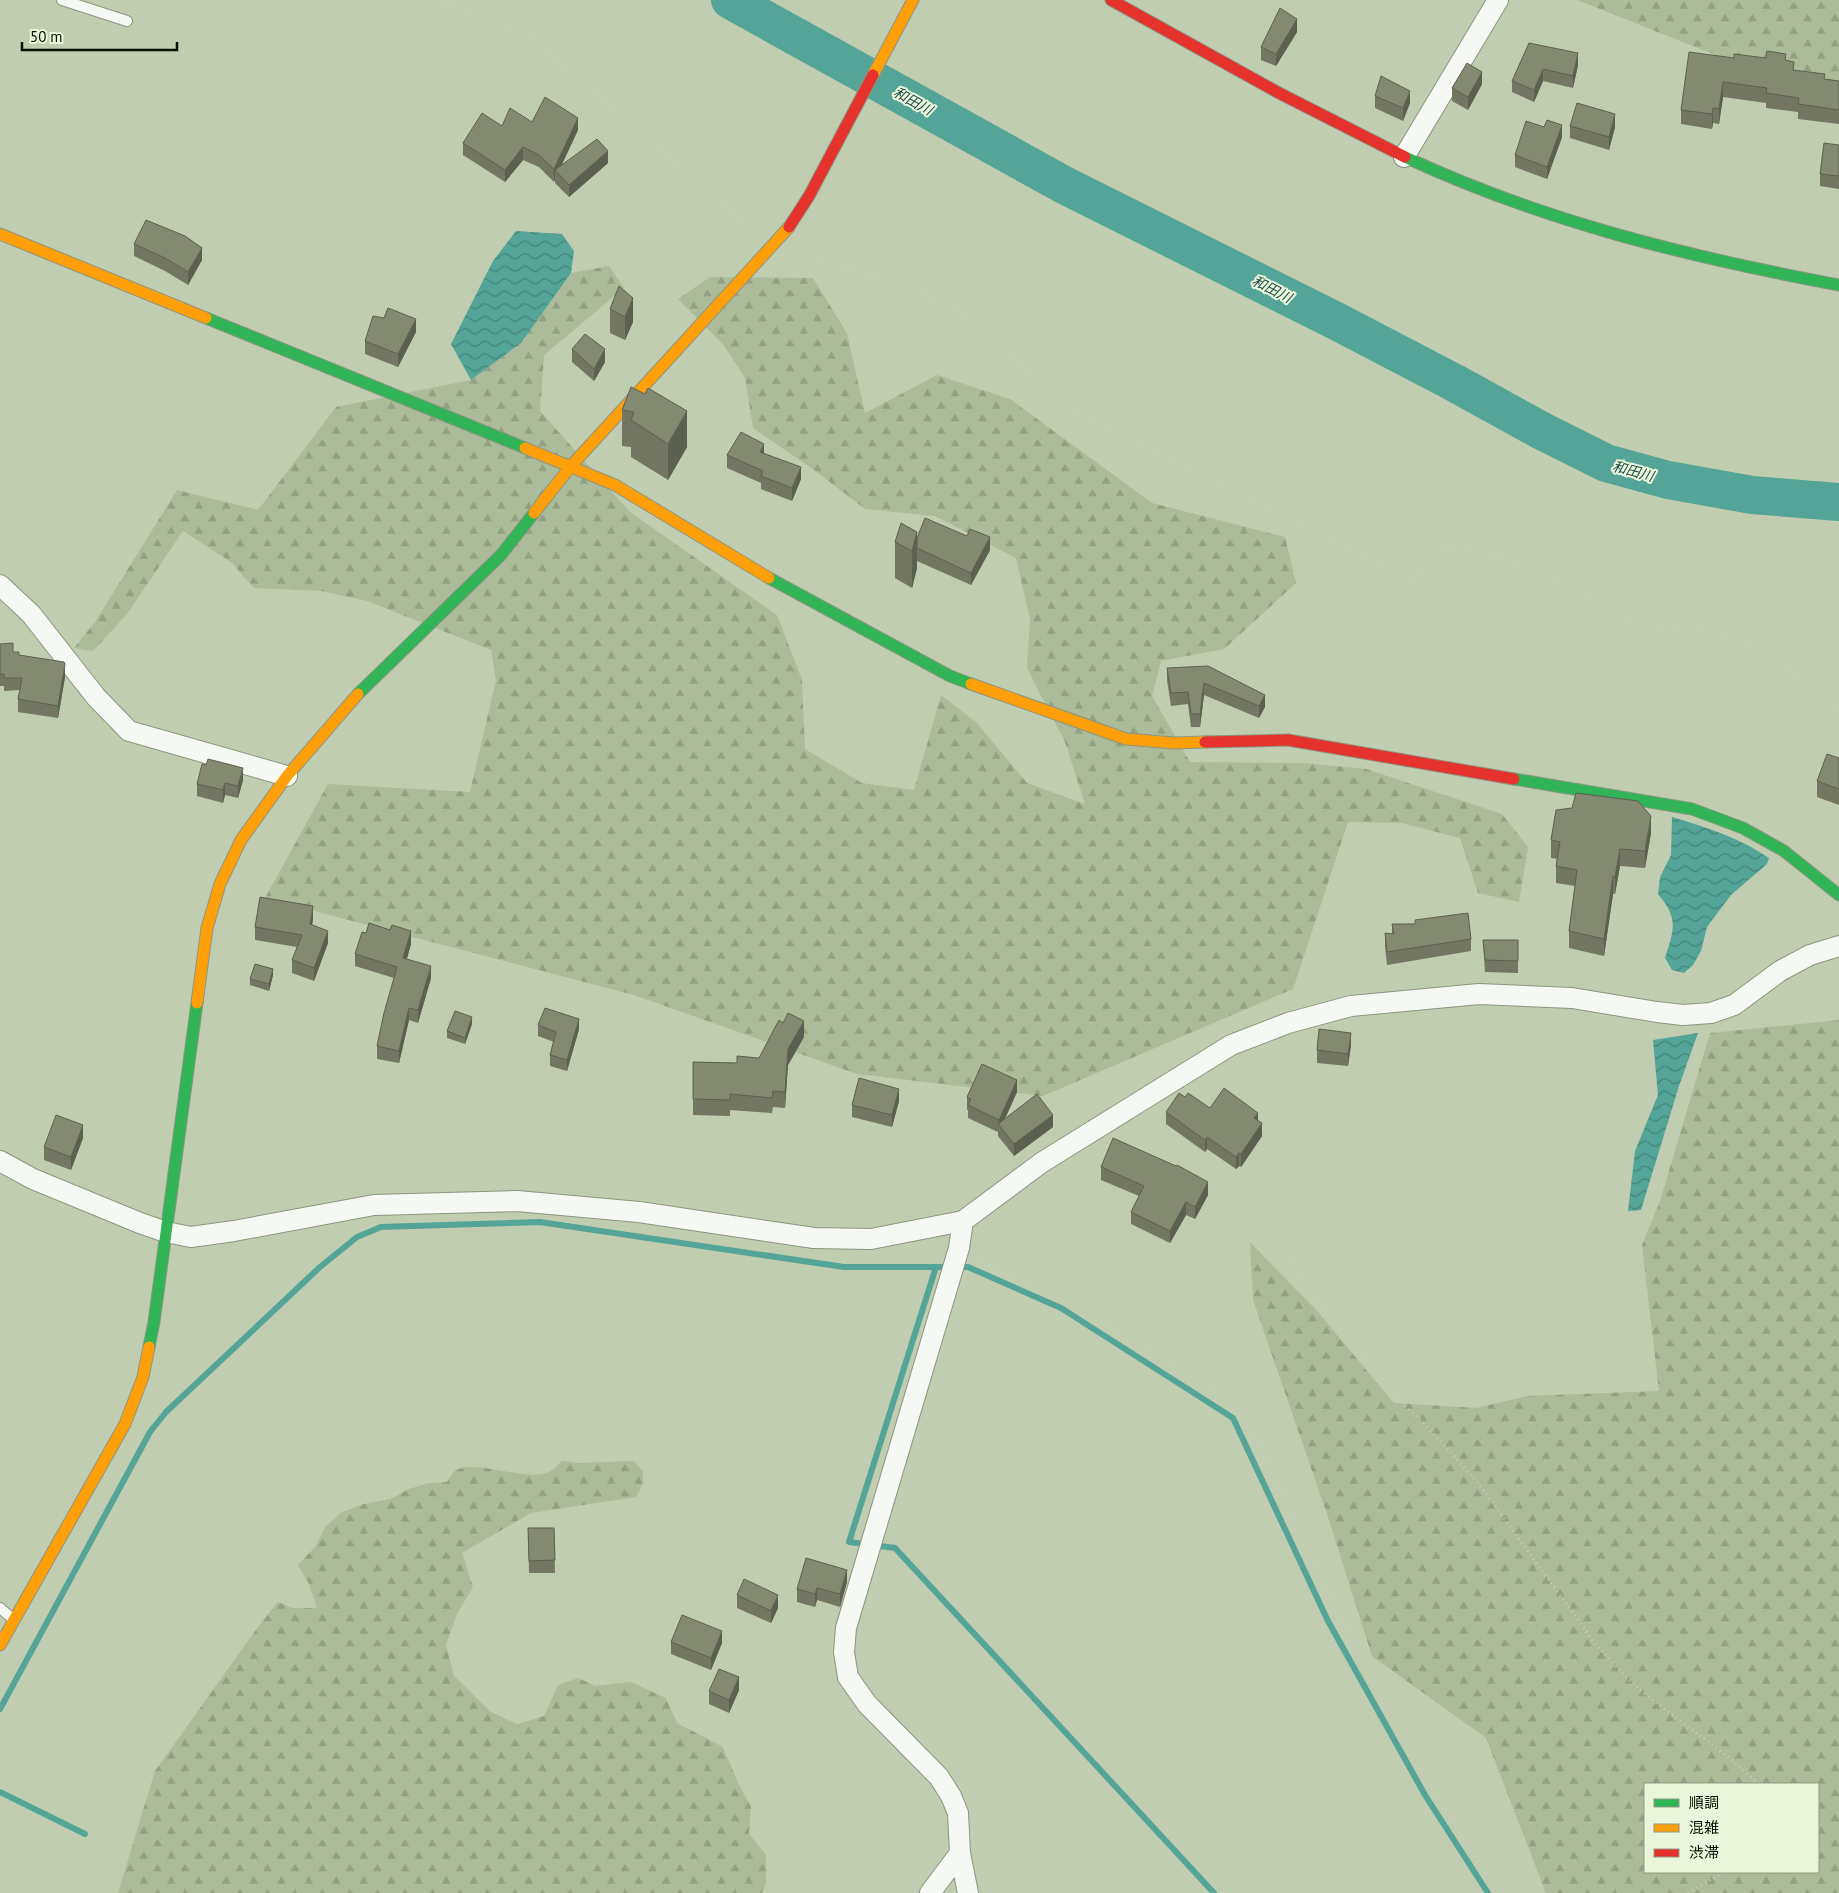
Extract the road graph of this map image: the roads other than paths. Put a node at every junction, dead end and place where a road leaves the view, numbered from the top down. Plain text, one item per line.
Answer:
1 (62, 0) edge
2 (913, 0) edge
3 (1111, 0) edge
4 (1498, 0) edge
5 (128, 21) dead end
6 (1404, 157) junction
7 (0, 234) edge
8 (1839, 285) edge
9 (570, 466) junction
10 (0, 585) edge
11 (287, 776) junction
12 (1839, 895) edge
13 (1839, 946) edge
14 (0, 1161) edge
15 (963, 1221) junction
16 (166, 1232) junction
17 (0, 1608) edge
18 (14, 1619) junction
19 (0, 1645) edge
20 (960, 1853) junction
21 (930, 1893) edge
22 (968, 1893) edge

1 - 5 lane
2 - 9 street
3 - 6 street
4 - 6 street
6 - 8 street
7 - 9 street
9 - 11 street
9 - 12 street
10 - 11 street
11 - 16 street
13 - 15 street
14 - 16 street
15 - 16 street
15 - 20 street
16 - 18 street
17 - 18 lane
18 - 19 street
20 - 21 street
20 - 22 street

